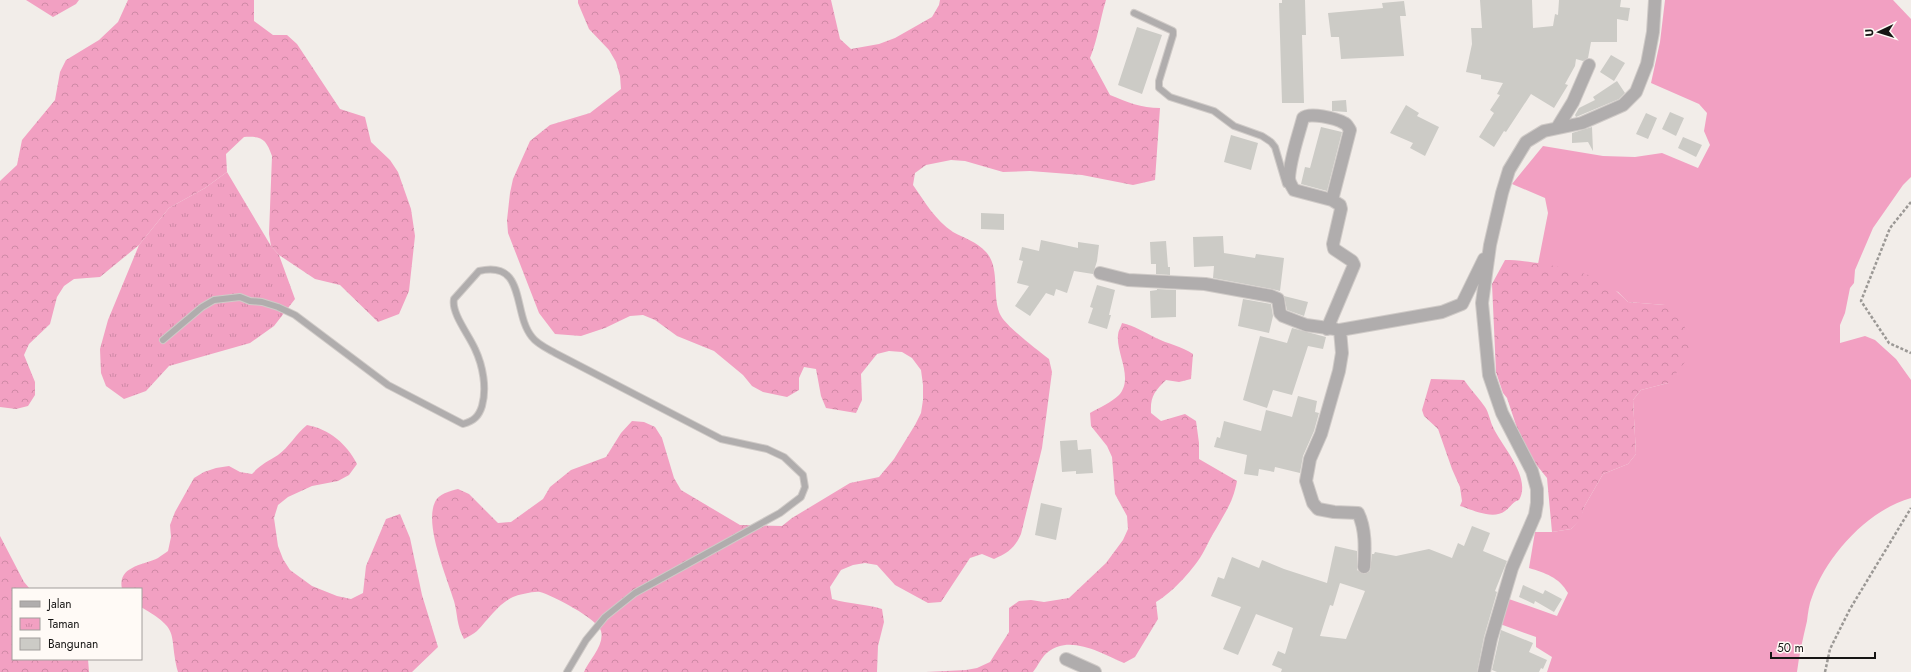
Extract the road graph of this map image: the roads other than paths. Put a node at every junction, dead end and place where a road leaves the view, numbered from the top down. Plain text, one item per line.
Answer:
1 (1655, 0) edge
2 (1134, 13) dead end
3 (1589, 65) dead end
4 (1557, 128) junction
5 (1294, 190) junction
6 (1332, 200) junction
7 (1490, 245) junction
8 (1100, 273) dead end
9 (1327, 329) junction
10 (1340, 330) junction
11 (163, 340) dead end
12 (1364, 567) dead end
13 (1066, 659) dead end
14 (568, 672) edge
15 (1095, 672) edge
16 (1484, 672) edge

1 - 4 street
2 - 5 lane
3 - 4 street
4 - 7 street
5 - 6 street
5 - 6 street
6 - 9 street
7 - 10 street
7 - 16 street
8 - 9 street
9 - 10 street
10 - 12 street
11 - 14 lane
13 - 15 street

